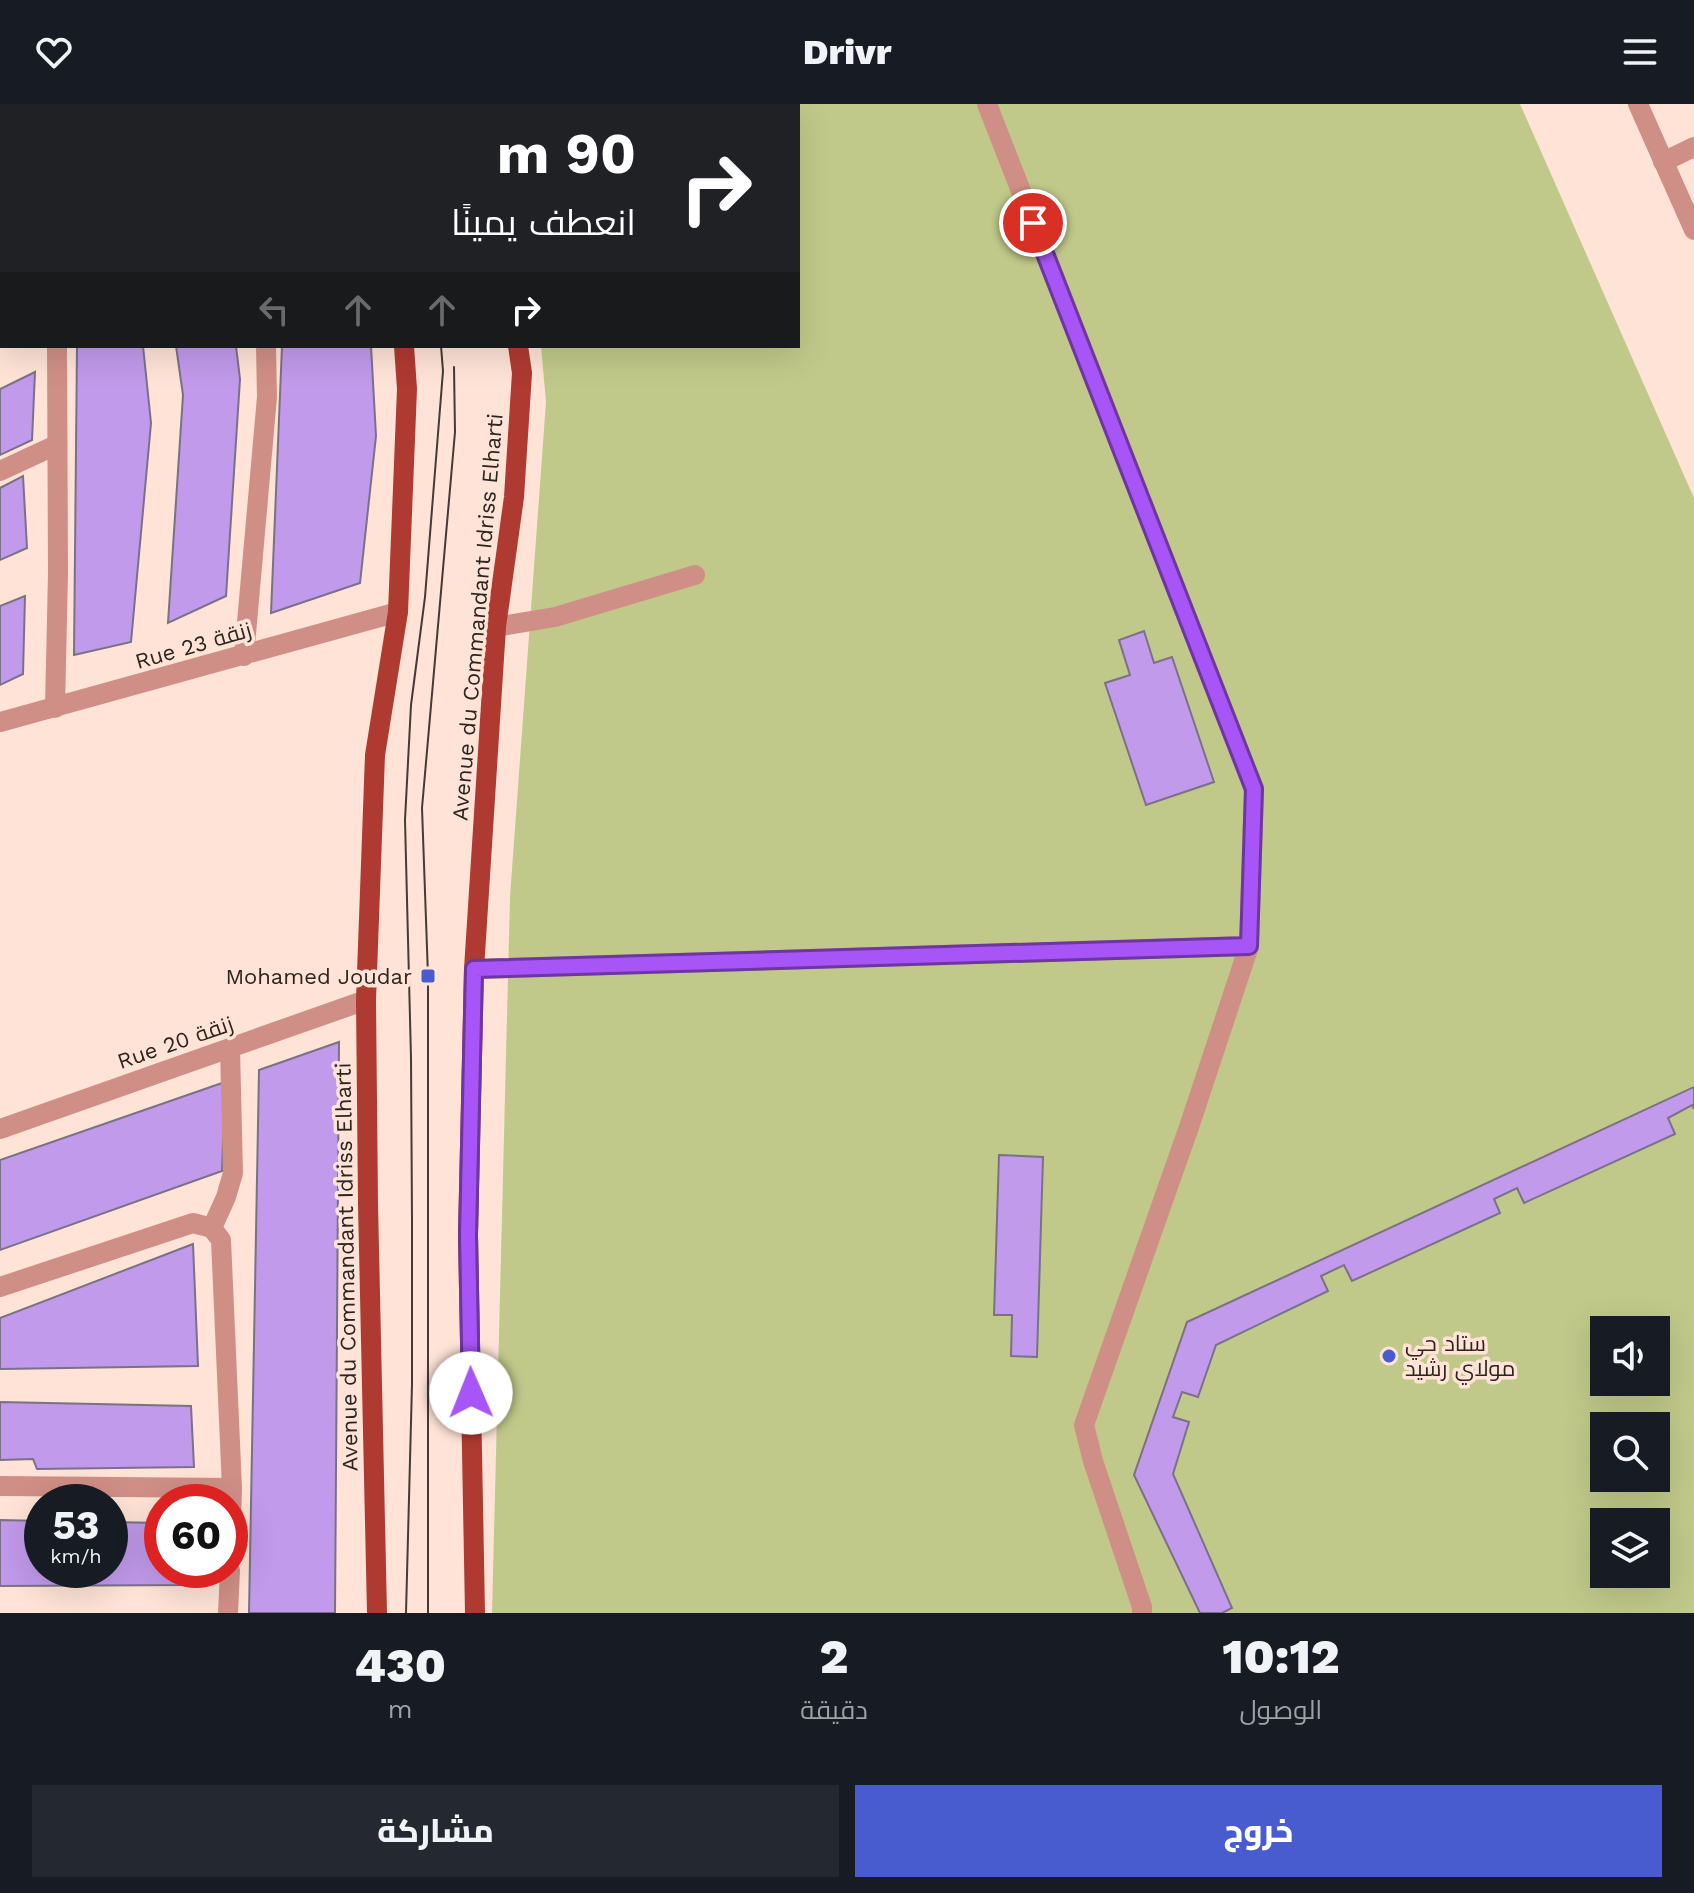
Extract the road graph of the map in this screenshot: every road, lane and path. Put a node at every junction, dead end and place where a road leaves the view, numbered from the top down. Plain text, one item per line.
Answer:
1 (987, 104) edge
2 (1638, 104) edge
3 (1694, 147) edge
4 (1663, 162) junction
5 (1694, 230) edge
6 (57, 348) edge
7 (266, 348) edge
8 (404, 348) edge
9 (518, 348) edge
10 (56, 445) junction
11 (0, 471) edge
12 (695, 575) dead end
13 (398, 612) junction
14 (496, 627) junction
15 (244, 656) junction
16 (55, 708) junction
17 (0, 722) edge
18 (1249, 946) junction
19 (474, 969) junction
20 (366, 1000) junction
21 (230, 1048) junction
22 (0, 1129) edge
23 (212, 1228) junction
24 (0, 1287) edge
25 (232, 1484) edge
26 (0, 1486) edge
27 (144, 1486) edge
28 (229, 1588) edge
29 (1143, 1611) edge
30 (228, 1613) edge
31 (377, 1613) edge
32 (475, 1613) edge

1 - 18 street
2 - 4 street
3 - 4 street
4 - 5 street
6 - 10 street
7 - 15 street
8 - 13 main road, Avenue du Commandant Idriss Elharti
9 - 14 main road, Avenue du Commandant Idriss Elharti
10 - 11 street
10 - 16 street
12 - 14 street
13 - 15 street, Rue 23 زنقة
13 - 20 main road, Avenue du Commandant Idriss Elharti
14 - 19 main road, Avenue du Commandant Idriss Elharti
15 - 16 street, Rue 23 زنقة
16 - 17 street, Rue 23 زنقة
18 - 19 street
18 - 29 street
19 - 32 main road, Avenue du Commandant Idriss Elharti
20 - 21 street, Rue 20 زنقة
20 - 31 main road, Avenue du Commandant Idriss Elharti
21 - 22 street, Rue 20 زنقة
21 - 23 street
23 - 24 street
23 - 25 street
26 - 27 street
28 - 30 street

